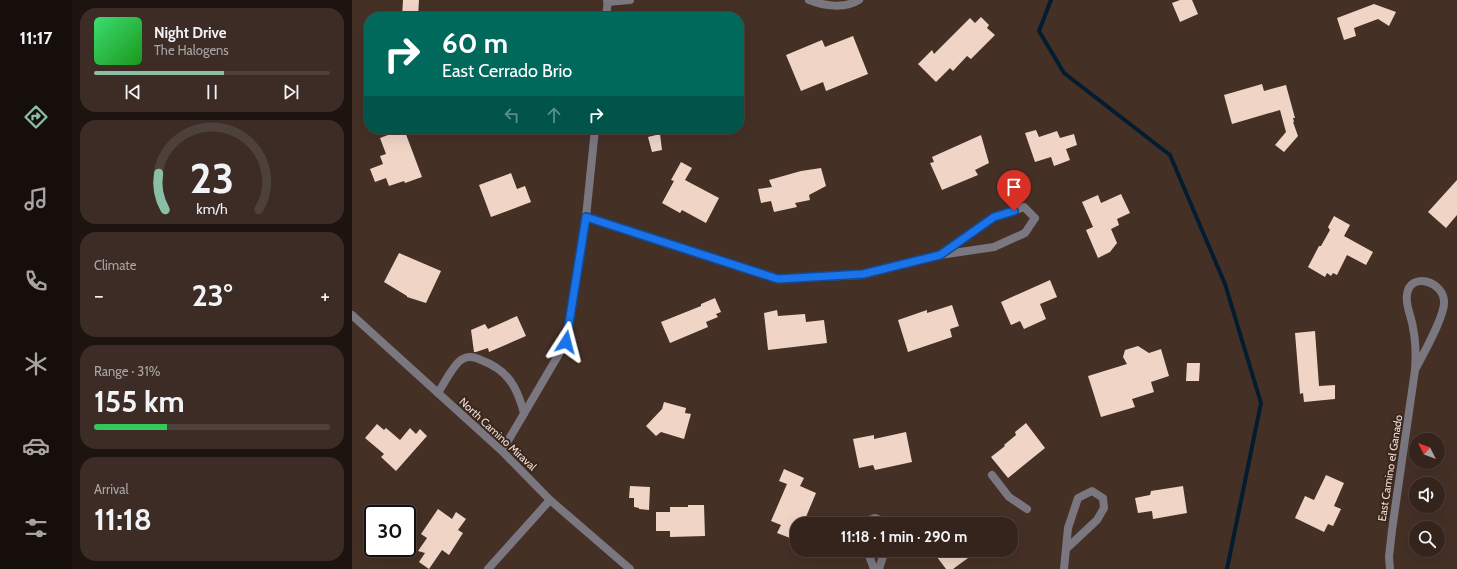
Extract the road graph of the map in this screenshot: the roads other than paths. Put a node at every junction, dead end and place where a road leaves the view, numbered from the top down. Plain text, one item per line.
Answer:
1 (630, 0) edge
2 (809, 0) edge
3 (859, 0) edge
4 (607, 1) edge
5 (606, 12) edge
6 (594, 134) edge
7 (586, 217) junction
8 (940, 255) junction
9 (352, 315) edge
10 (1415, 370) junction
11 (438, 393) junction
12 (524, 413) junction
13 (502, 451) junction
14 (992, 475) dead end
15 (550, 500) junction
16 (1027, 510) dead end
17 (1066, 549) junction
18 (870, 557) edge
19 (883, 557) edge
20 (488, 569) edge
21 (630, 569) edge
22 (874, 569) edge
23 (879, 569) edge
24 (1064, 569) edge
25 (1390, 569) edge

1 - 4 street
2 - 3 street
4 - 5 street
6 - 7 street
7 - 8 street
7 - 12 street
8 - 8 street
9 - 11 street, North Camino Miraval
10 - 10 street, East Camino el Ganado
10 - 25 street, East Camino el Ganado
11 - 12 street
11 - 13 street, North Camino Miraval
12 - 13 street
13 - 15 street, North Camino Miraval
14 - 16 street
15 - 20 street
15 - 21 street, North Camino Miraval
17 - 17 street
17 - 24 street
18 - 22 street
19 - 23 street

